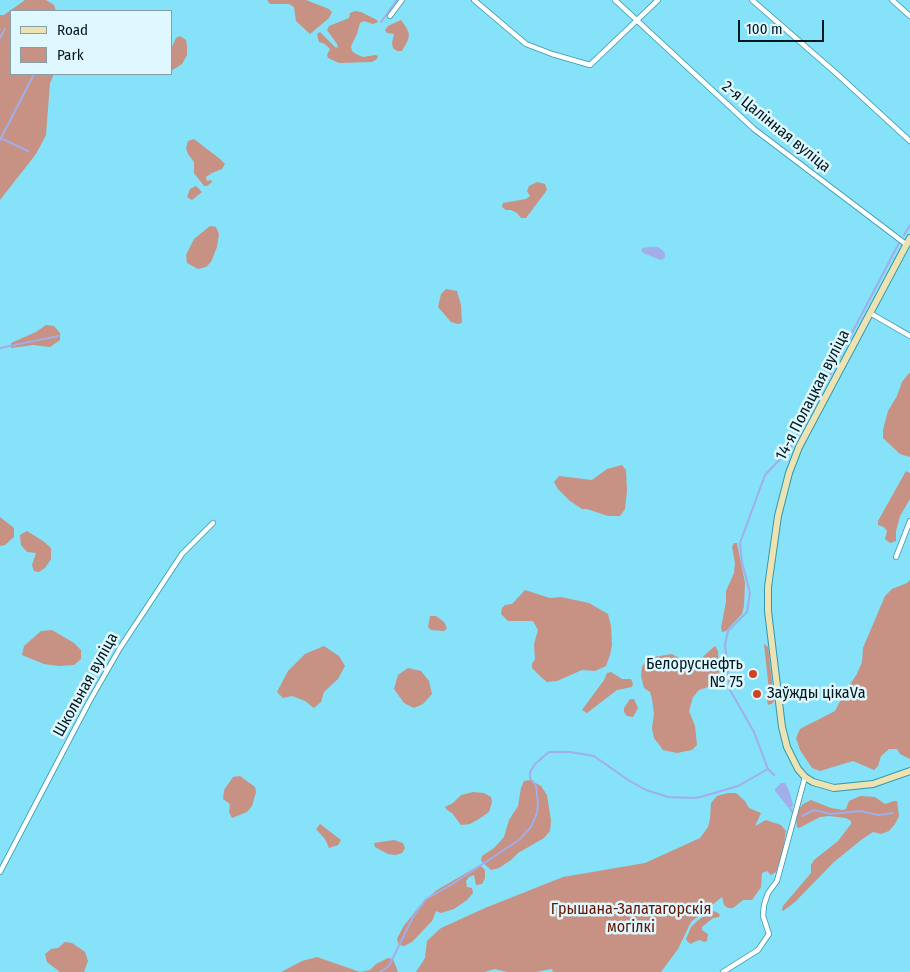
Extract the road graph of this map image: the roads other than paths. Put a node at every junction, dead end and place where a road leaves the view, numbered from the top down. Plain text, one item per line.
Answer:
1 (402, 0) edge
2 (474, 0) edge
3 (615, 0) edge
4 (658, 0) edge
5 (752, 0) edge
6 (892, 0) edge
7 (390, 16) dead end
8 (910, 16) edge
9 (638, 20) junction
10 (910, 141) edge
11 (908, 241) edge
12 (870, 313) junction
13 (910, 336) edge
14 (910, 521) edge
15 (213, 523) dead end
16 (896, 557) dead end
17 (910, 771) edge
18 (805, 778) junction
19 (0, 872) edge
20 (723, 972) edge

1 - 7 street
2 - 9 street
3 - 9 street, 2-я Цалінная вуліца
4 - 9 street
5 - 10 street
6 - 8 street
9 - 11 street, 2-я Цалінная вуліца
11 - 12 main road, 14-я Полацкая вуліца
12 - 13 street
12 - 18 main road, 14-я Полацкая вуліца
14 - 16 street
15 - 19 street, Школьная вуліца
17 - 18 main road
18 - 20 street

